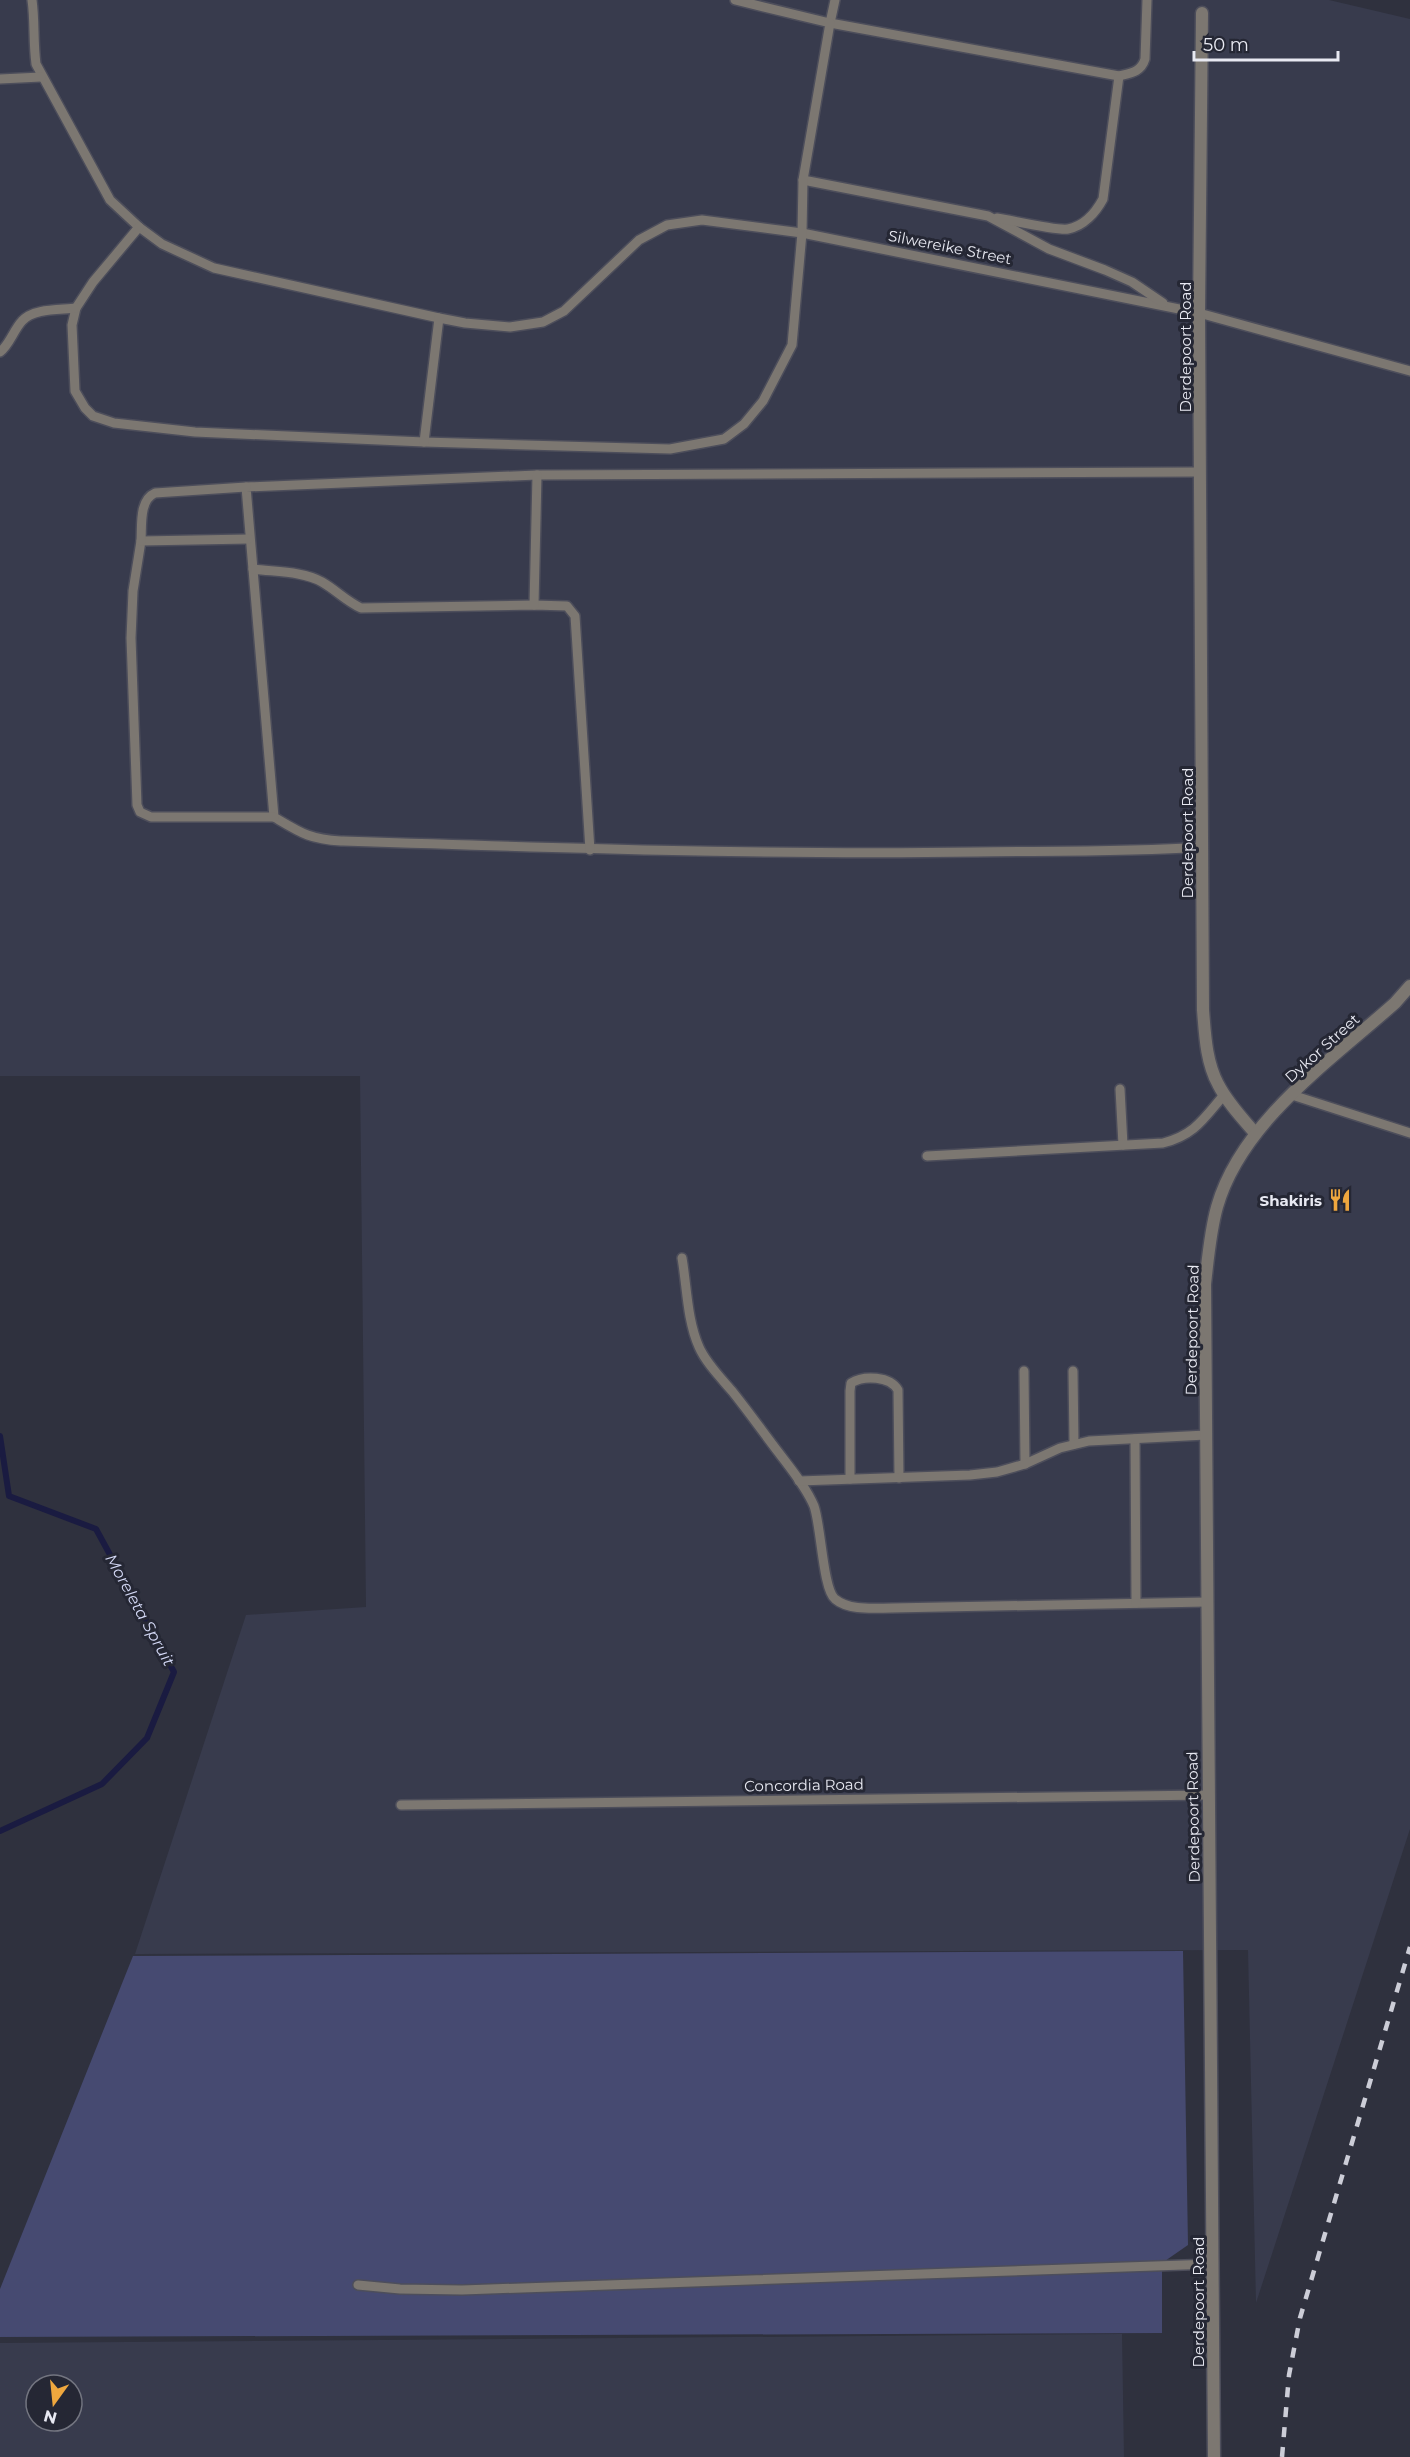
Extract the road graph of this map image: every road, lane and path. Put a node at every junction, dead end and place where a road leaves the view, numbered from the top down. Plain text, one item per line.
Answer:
1 (32, 0) edge
2 (735, 0) edge
3 (835, 0) edge
4 (1147, 0) edge
5 (1202, 13) dead end
6 (830, 23) junction
7 (1119, 76) junction
8 (42, 77) junction
9 (0, 79) edge
10 (803, 180) junction
11 (988, 216) junction
12 (139, 227) junction
13 (802, 233) junction
14 (1168, 306) junction
15 (76, 308) junction
16 (1199, 313) junction
17 (439, 318) junction
18 (0, 352) edge
19 (1410, 371) edge
20 (424, 442) junction
21 (1200, 472) junction
22 (537, 475) junction
23 (246, 487) junction
24 (249, 539) junction
25 (141, 541) junction
26 (253, 569) junction
27 (534, 605) junction
28 (274, 816) junction
29 (1202, 847) junction
30 (590, 850) junction
31 (1410, 986) edge
32 (1120, 1089) dead end
33 (1224, 1095) junction
34 (1292, 1095) junction
35 (1255, 1133) junction
36 (1410, 1133) edge
37 (1123, 1145) junction
38 (927, 1156) dead end
39 (682, 1258) dead end
40 (1024, 1371) dead end
41 (1073, 1371) dead end
42 (1206, 1435) junction
43 (1135, 1439) junction
44 (1074, 1444) junction
45 (1025, 1464) junction
46 (899, 1478) junction
47 (850, 1479) junction
48 (799, 1481) junction
49 (1206, 1602) junction
50 (1136, 1604) junction
51 (1208, 1795) junction
52 (400, 1804) dead end
53 (1213, 2264) junction
54 (358, 2285) dead end
55 (1214, 2457) edge

1 - 8 lane, Silwereike Street
2 - 6 lane
3 - 6 lane
4 - 7 lane
5 - 16 street, Derdepoort Road
6 - 7 lane
6 - 10 lane
7 - 11 lane
8 - 9 lane
8 - 12 lane, Silwereike Street
10 - 11 lane
10 - 13 lane
11 - 14 lane
12 - 15 lane
12 - 17 lane, Silwereike Street
13 - 14 lane, Silwereike Street
13 - 17 lane, Silwereike Street
13 - 20 lane
14 - 16 lane, Silwereike Street
15 - 18 lane
15 - 20 lane
16 - 19 lane, Silwereike Street
16 - 21 street, Derdepoort Road
17 - 20 lane
21 - 22 lane
21 - 29 street, Derdepoort Road
22 - 23 lane
22 - 27 lane
23 - 24 lane
23 - 25 lane
24 - 25 lane
24 - 26 lane
25 - 28 lane
26 - 27 lane
26 - 28 lane
27 - 30 lane
28 - 30 lane
29 - 30 lane
29 - 33 street, Derdepoort Road
31 - 34 street, Dykor Street
32 - 37 lane
33 - 35 street, Derdepoort Road
33 - 37 lane
34 - 35 street, Dykor Street
34 - 36 lane
35 - 42 street, Derdepoort Road
37 - 38 lane
39 - 48 lane
40 - 45 lane
41 - 44 lane
42 - 43 lane
42 - 49 street, Derdepoort Road
43 - 44 lane
43 - 50 lane
44 - 45 lane
45 - 46 lane
46 - 47 lane
46 - 47 lane
47 - 48 lane
48 - 50 lane
49 - 50 lane
49 - 51 street, Derdepoort Road
51 - 52 lane, Concordia Road
51 - 53 street, Derdepoort Road
53 - 54 lane
53 - 55 street, Derdepoort Road

